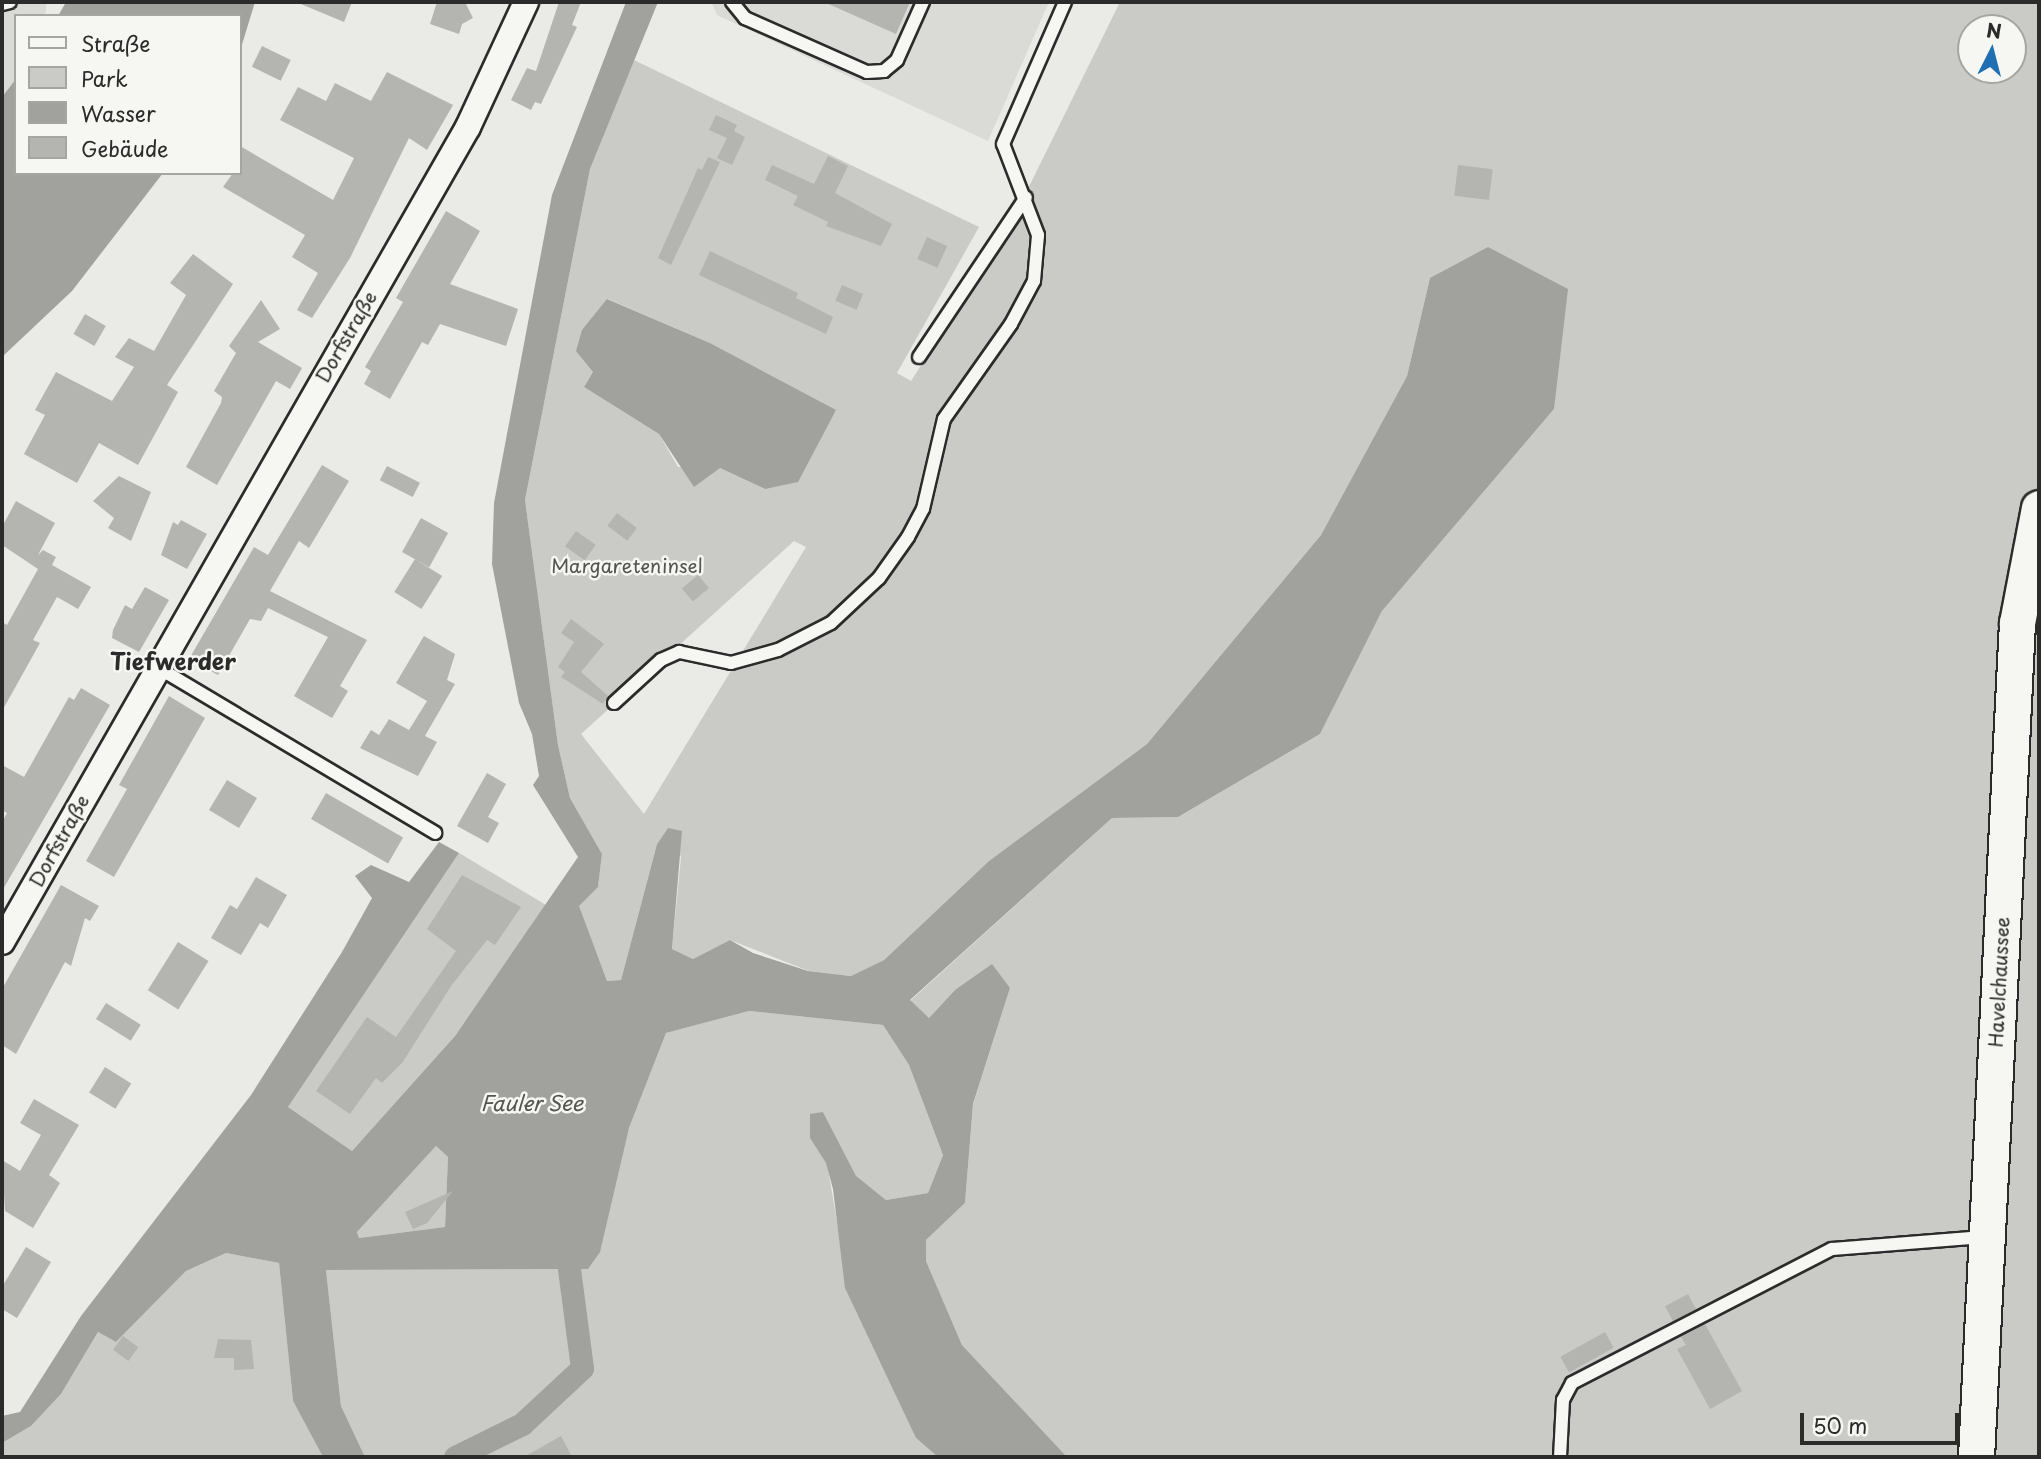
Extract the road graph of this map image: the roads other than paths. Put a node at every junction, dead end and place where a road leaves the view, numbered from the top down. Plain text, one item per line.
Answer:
1 (10, 2) edge
2 (526, 2) edge
3 (732, 2) edge
4 (923, 2) edge
5 (1065, 2) edge
6 (2, 5) edge
7 (1026, 197) junction
8 (919, 357) dead end
9 (2039, 508) edge
10 (157, 667) junction
11 (614, 703) dead end
12 (435, 833) dead end
13 (2, 942) edge
14 (1986, 1237) junction
15 (1560, 1457) edge
16 (1976, 1457) edge

1 - 6 lane
2 - 10 street, Dorfstraße
3 - 4 lane
5 - 7 lane
7 - 8 lane
7 - 11 lane
9 - 14 street, Havelchaussee
10 - 12 lane
10 - 13 street, Dorfstraße
14 - 15 lane
14 - 16 street, Havelchaussee

